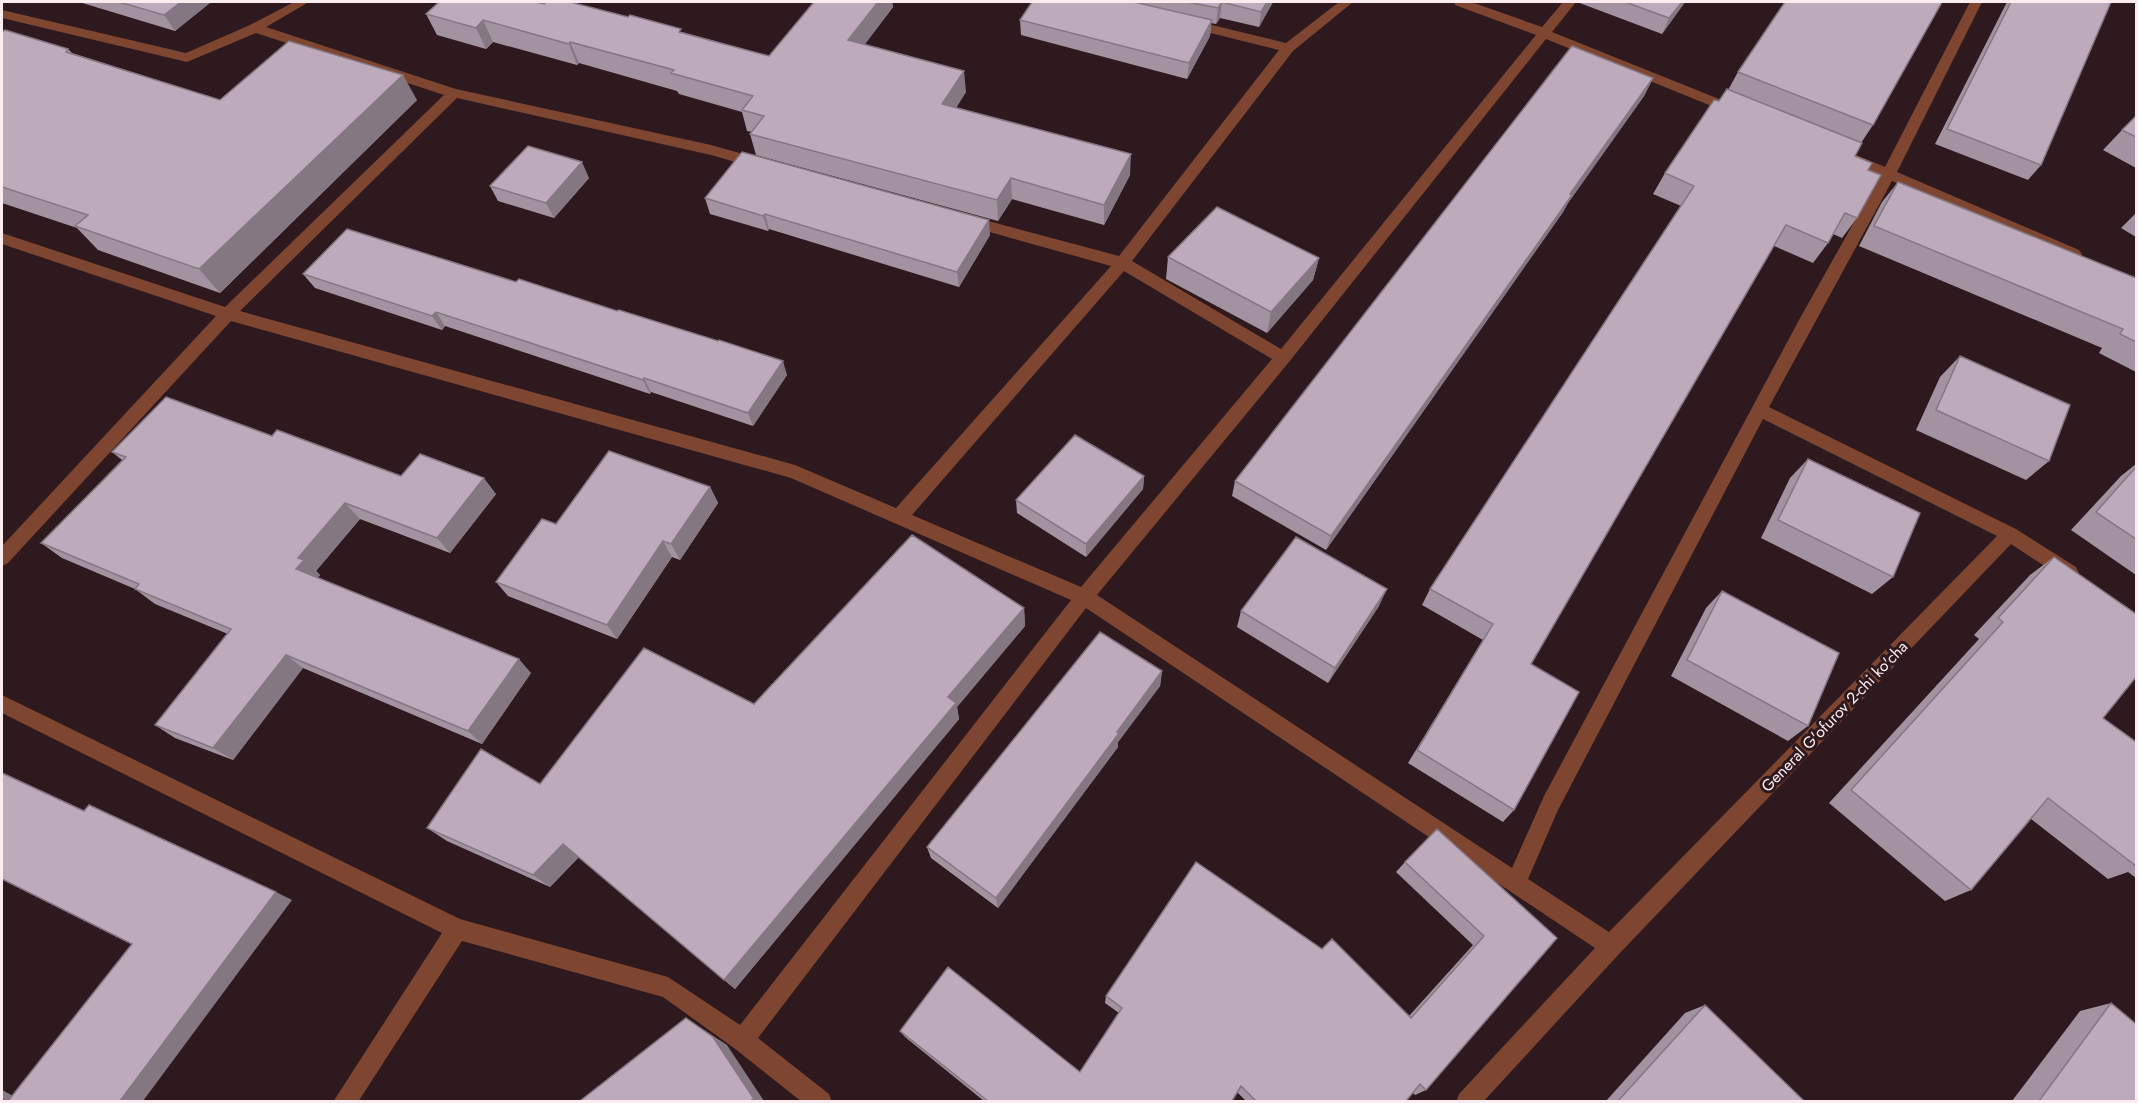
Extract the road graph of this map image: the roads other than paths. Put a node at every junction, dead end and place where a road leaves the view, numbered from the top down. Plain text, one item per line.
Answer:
1 (303, 2) edge
2 (1347, 2) edge
3 (1460, 2) edge
4 (1570, 2) edge
5 (1976, 2) edge
6 (2, 14) edge
7 (1176, 21) edge
8 (255, 28) junction
9 (1544, 33) junction
10 (1288, 48) junction
11 (454, 93) junction
12 (1749, 116) edge
13 (1835, 152) edge
14 (779, 169) edge
15 (1889, 174) junction
16 (950, 216) edge
17 (2, 238) edge
18 (2083, 258) edge
19 (1122, 262) junction
20 (228, 314) junction
21 (1283, 358) junction
22 (1760, 410) junction
23 (899, 517) junction
24 (2010, 534) junction
25 (2, 558) edge
26 (2088, 585) edge
27 (1084, 597) junction
28 (2, 704) edge
29 (1516, 883) junction
30 (458, 929) junction
31 (1611, 946) junction
32 (742, 1040) junction
33 (344, 1101) edge
34 (821, 1101) edge
35 (1467, 1101) edge

1 - 8 street
2 - 10 street
3 - 9 street
4 - 9 street
5 - 15 street
6 - 8 street
7 - 10 street
8 - 11 street
9 - 12 street
9 - 21 street
10 - 19 street
11 - 14 street
11 - 20 street
13 - 15 street
15 - 18 street
15 - 22 street
16 - 19 street
17 - 20 street
19 - 21 street
19 - 23 street
20 - 23 street
20 - 25 street
21 - 27 street
22 - 24 street
22 - 29 street
23 - 27 street
24 - 26 street
24 - 31 street, General G'ofurov 2-chi ko'cha
27 - 29 street
27 - 32 street
28 - 30 street
29 - 31 street
30 - 32 street
30 - 33 street
31 - 35 street, General G'ofurov 2-chi ko'cha
32 - 34 street

